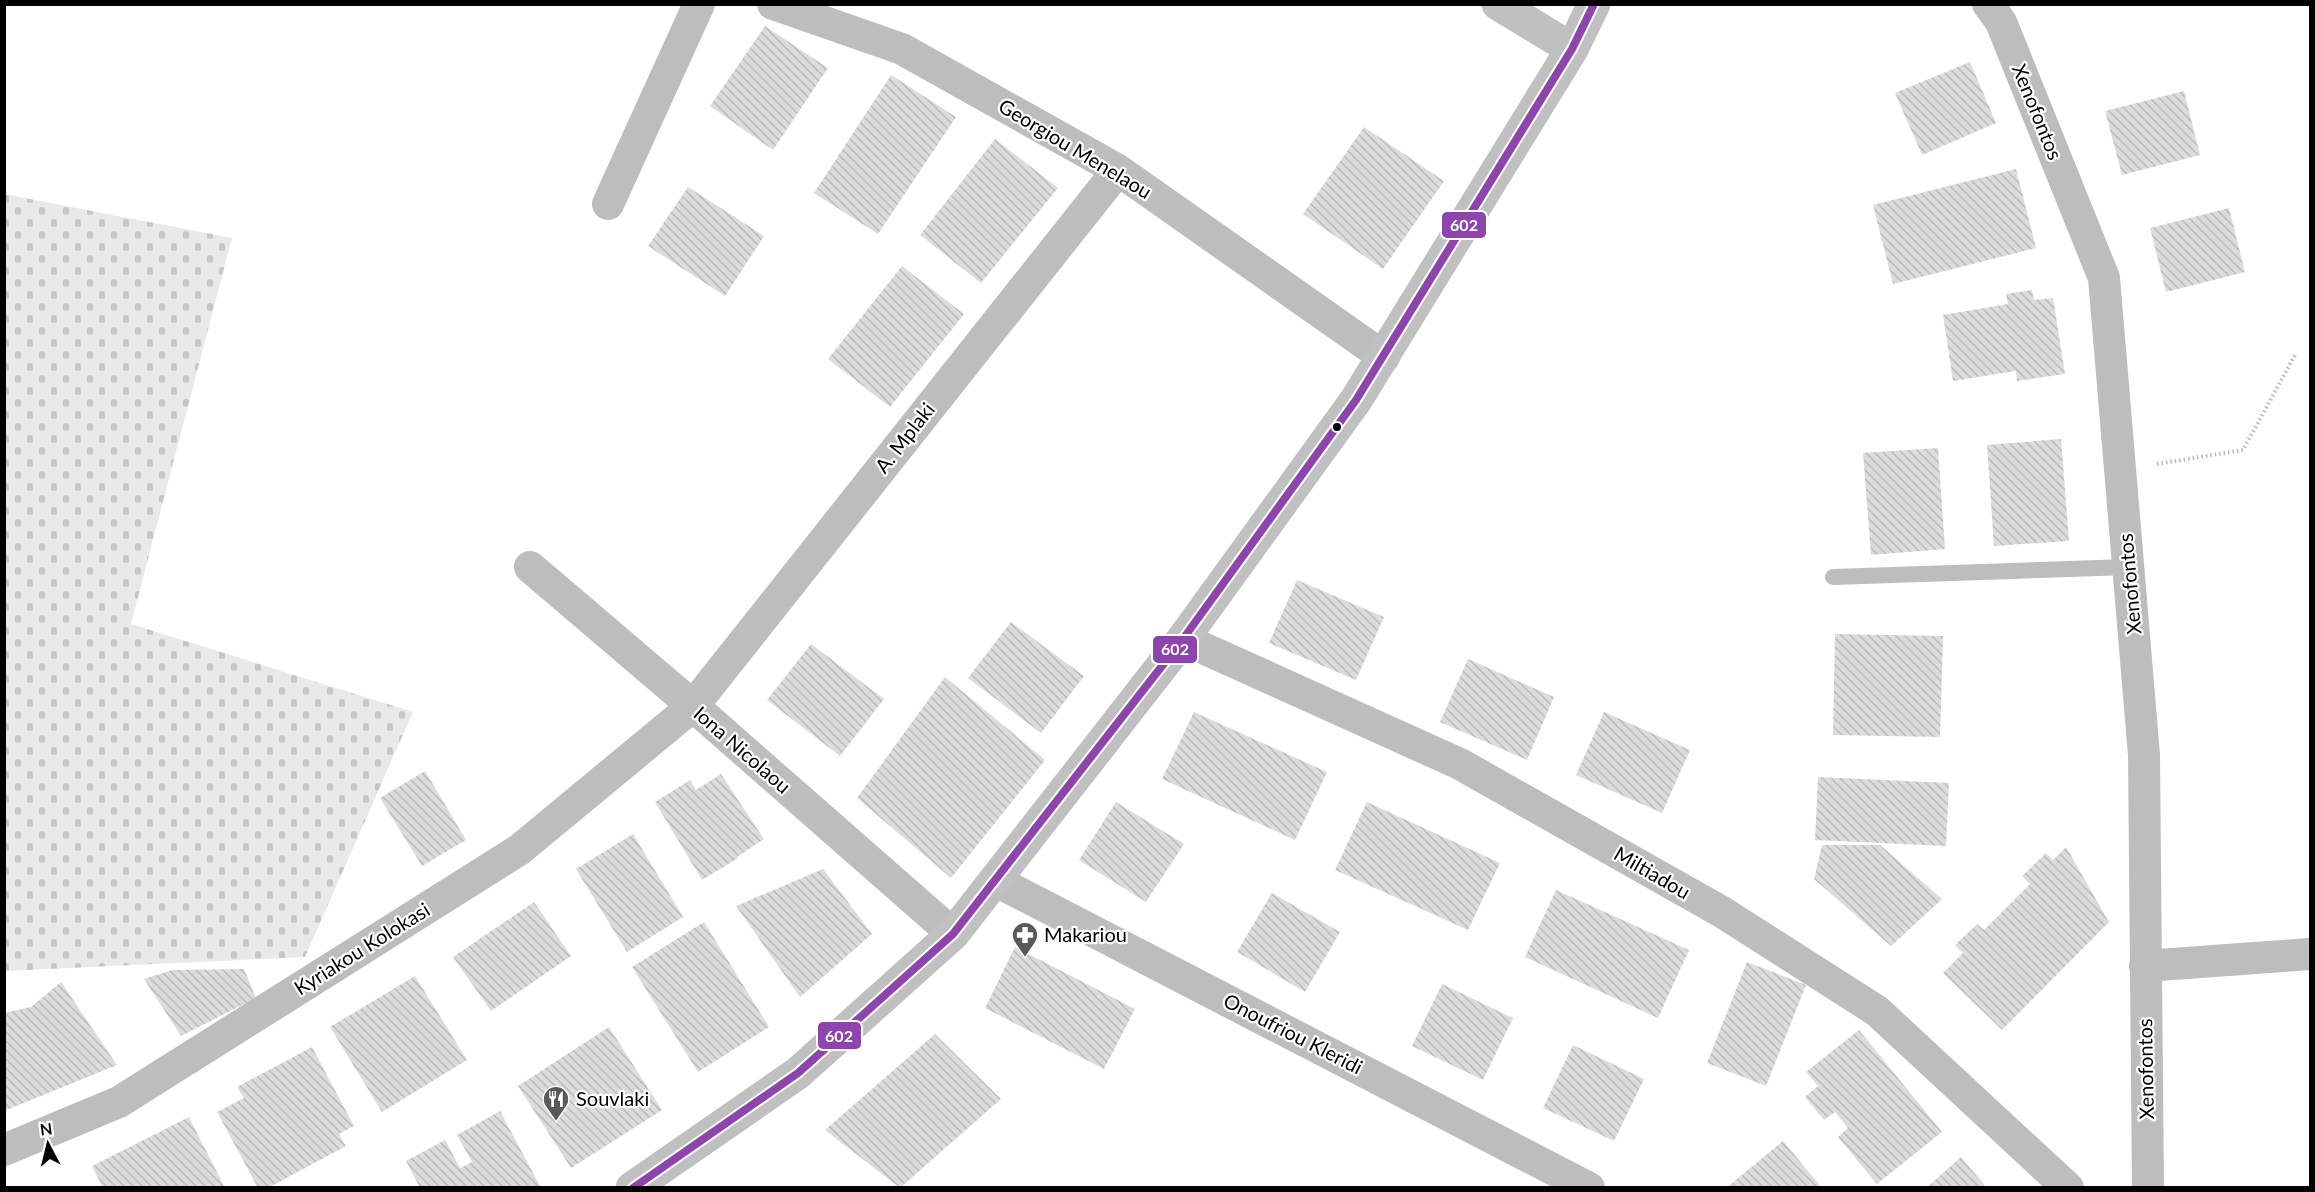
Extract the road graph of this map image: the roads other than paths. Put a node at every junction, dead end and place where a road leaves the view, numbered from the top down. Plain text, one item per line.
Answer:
1 (699, 4) edge
2 (773, 4) edge
3 (1498, 4) edge
4 (1594, 4) edge
5 (1988, 4) edge
6 (1572, 50) junction
7 (1118, 170) junction
8 (608, 204) dead end
9 (1384, 357) junction
10 (530, 567) dead end
11 (2128, 567) junction
12 (1833, 577) dead end
13 (1183, 639) junction
14 (693, 706) junction
15 (996, 881) junction
16 (953, 934) junction
17 (2310, 954) edge
18 (2145, 966) junction
19 (4, 1150) edge
20 (632, 1188) edge
21 (1589, 1188) edge
22 (2068, 1188) edge
23 (2148, 1188) edge

1 - 8 street
2 - 7 street, Georgiou Menelaou
3 - 6 main road
4 - 6 main road
5 - 11 street, Xenofontos
6 - 9 main road
7 - 9 street, Georgiou Menelaou
7 - 14 street, A. Mplaki
9 - 13 main road
10 - 14 street, Iona Nicolaou
11 - 12 lane
11 - 18 street, Xenofontos
13 - 15 main road
13 - 22 street, Miltiadou
14 - 16 street, Iona Nicolaou
14 - 19 street, Kyriakou Kolokasi
15 - 16 main road
15 - 21 street, Onoufriou Kleridi
16 - 20 main road
17 - 18 street
18 - 23 street, Xenofontos

